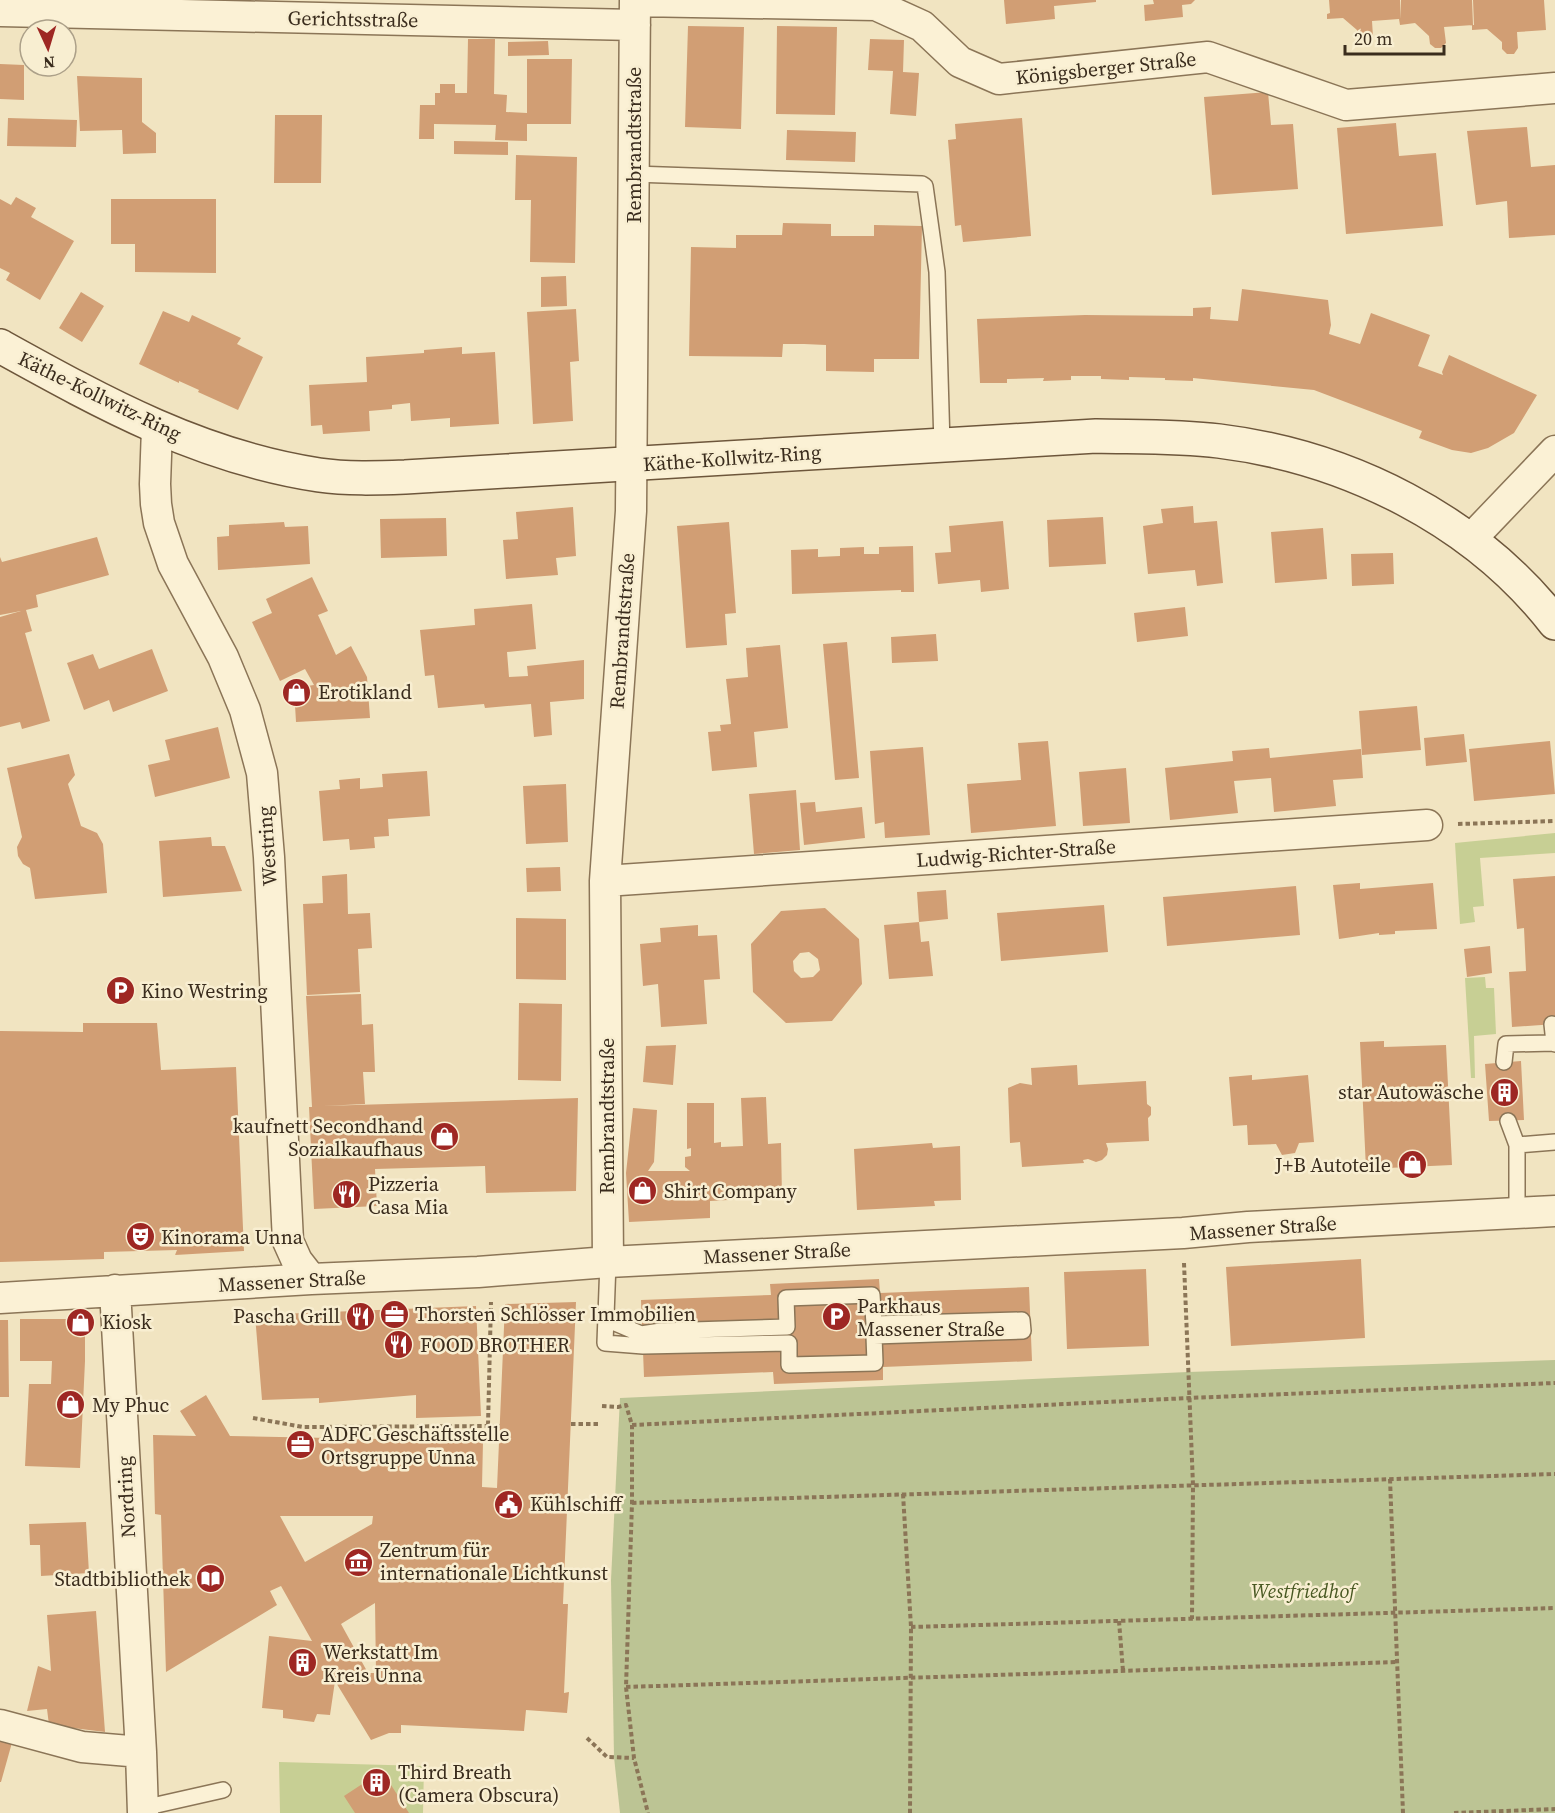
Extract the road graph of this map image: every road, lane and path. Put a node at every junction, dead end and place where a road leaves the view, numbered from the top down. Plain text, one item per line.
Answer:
1 (304, 9) edge
2 (635, 9) edge
3 (0, 11) edge
4 (1555, 88) edge
5 (634, 174) junction
6 (0, 346) edge
7 (157, 428) junction
8 (942, 445) junction
9 (1555, 451) edge
10 (632, 464) junction
11 (1470, 540) junction
12 (1555, 623) edge
13 (1555, 820) edge
14 (1427, 825) joint
15 (605, 881) junction
16 (1552, 1024) dead end
17 (1554, 1043) edge
18 (1504, 1062) dead end
19 (1508, 1121) dead end
20 (1555, 1142) edge
21 (1517, 1145) junction
22 (1555, 1211) edge
23 (1517, 1213) junction
24 (1182, 1233) junction
25 (608, 1262) junction
26 (491, 1272) junction
27 (311, 1279) junction
28 (115, 1290) junction
29 (0, 1298) edge
30 (606, 1319) junction
31 (1555, 1383) edge
32 (1189, 1398) junction
33 (602, 1406) dead end
34 (253, 1418) dead end
35 (601, 1424) dead end
36 (488, 1425) junction
37 (571, 1425) dead end
38 (632, 1425) junction
39 (500, 1426) dead end
40 (1555, 1474) edge
41 (1390, 1479) junction
42 (1193, 1485) junction
43 (903, 1494) junction
44 (632, 1503) junction
45 (1555, 1608) edge
46 (1395, 1613) junction
47 (1192, 1619) junction
48 (1119, 1621) junction
49 (911, 1627) junction
50 (1397, 1662) junction
51 (1123, 1671) junction
52 (911, 1678) junction
53 (626, 1687) junction
54 (0, 1725) edge
55 (587, 1738) dead end
56 (141, 1752) junction
57 (634, 1758) junction
58 (223, 1790) dead end
59 (1555, 1809) edge
60 (143, 1811) edge
61 (648, 1813) edge
62 (910, 1813) edge
63 (1403, 1813) edge
64 (1454, 1813) edge

1 - 2 street, Gerichtsstraße
1 - 3 street, Gerichtsstraße
2 - 4 street, Königsberger Straße
2 - 5 street, Rembrandtstraße
5 - 8 lane
5 - 10 street, Rembrandtstraße
6 - 7 main road, Käthe-Kollwitz-Ring
7 - 10 main road, Käthe-Kollwitz-Ring
7 - 27 street, Westring
8 - 10 main road, Käthe-Kollwitz-Ring
8 - 11 main road, Käthe-Kollwitz-Ring
9 - 11 street
10 - 15 street, Rembrandtstraße
11 - 12 main road, Käthe-Kollwitz-Ring
13 - 14 path
14 - 15 street, Ludwig-Richter-Straße
15 - 25 street, Rembrandtstraße
16 - 17 lane
17 - 18 lane
19 - 21 lane
20 - 21 lane
21 - 23 lane
22 - 23 street, Massener Straße
23 - 24 street, Massener Straße
24 - 25 street, Massener Straße
24 - 32 path
25 - 26 street, Massener Straße
25 - 30 lane
26 - 27 street, Massener Straße
26 - 36 path
27 - 28 street, Massener Straße
28 - 29 street, Massener Straße
28 - 56 street, Nordring
30 - 30 lane
31 - 32 path
32 - 38 path
32 - 42 path
33 - 38 path
34 - 36 path
35 - 37 path
36 - 39 path
38 - 44 path
40 - 41 path
41 - 42 path
41 - 46 path
42 - 43 path
42 - 47 path
43 - 44 path
43 - 49 path
44 - 53 path
45 - 46 path
46 - 47 path
46 - 50 path
47 - 48 path
48 - 49 path
48 - 51 path
49 - 52 path
50 - 51 path
50 - 63 path
51 - 52 path
52 - 53 path
52 - 62 path
53 - 57 path
54 - 56 street
55 - 57 path
56 - 60 street, Nordring
57 - 61 path
58 - 60 lane
59 - 64 path

